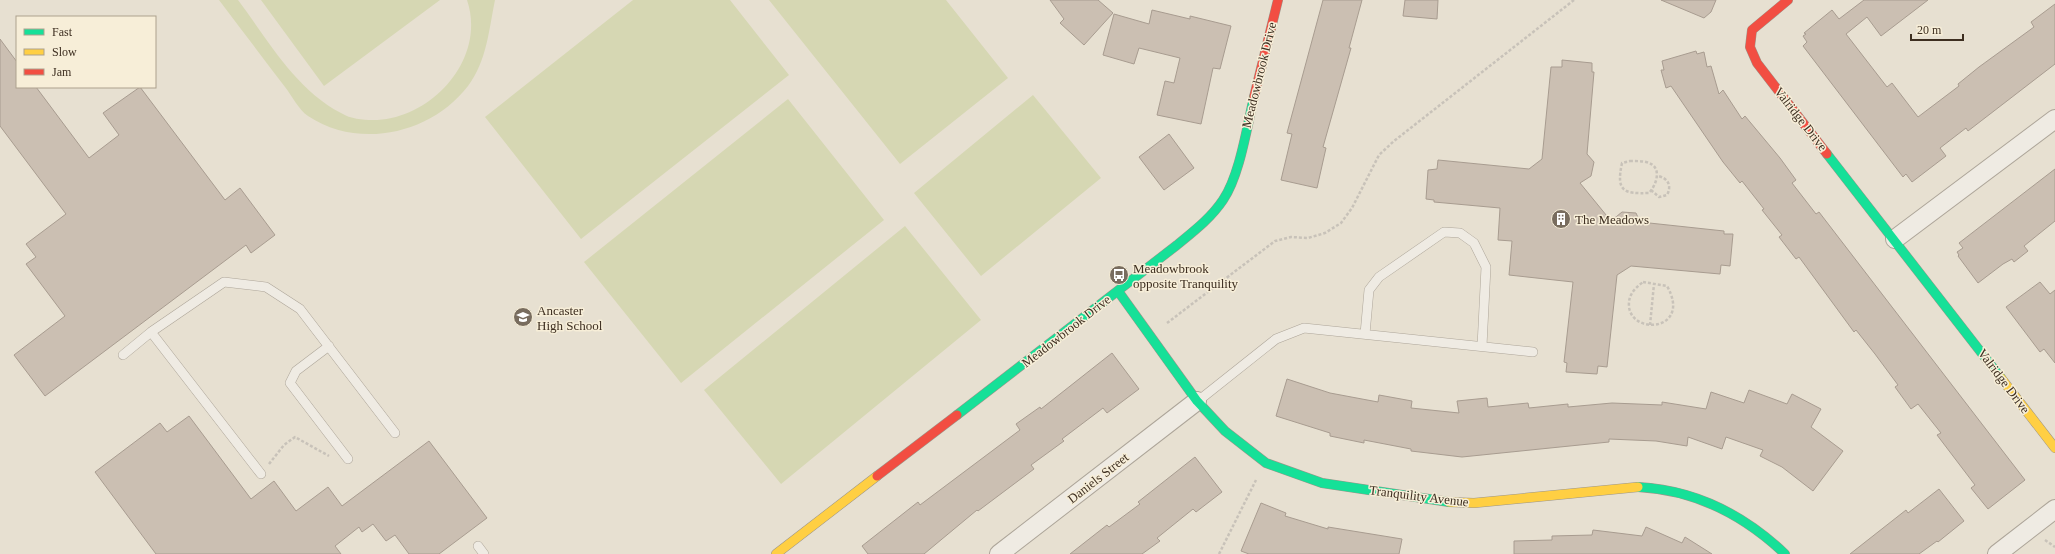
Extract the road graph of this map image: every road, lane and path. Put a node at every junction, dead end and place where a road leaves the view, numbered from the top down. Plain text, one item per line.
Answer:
1 (1278, 0) edge
2 (1574, 0) edge
3 (1788, 0) edge
4 (2055, 119) edge
5 (1658, 176) junction
6 (1651, 190) junction
7 (1895, 239) junction
8 (1654, 284) junction
9 (1118, 291) junction
10 (1167, 323) dead end
11 (1650, 325) junction
12 (151, 332) junction
13 (1365, 334) junction
14 (329, 346) junction
15 (1482, 346) junction
16 (1533, 352) dead end
17 (123, 354) dead end
18 (1197, 401) junction
19 (395, 433) dead end
20 (2055, 448) edge
21 (348, 458) dead end
22 (335, 459) dead end
23 (261, 474) joint
24 (1256, 480) dead end
25 (2055, 509) edge
26 (2045, 540) dead end
27 (478, 546) dead end
28 (2055, 546) edge
29 (484, 554) edge
30 (776, 554) edge
31 (999, 554) edge
32 (1219, 554) edge
33 (1785, 554) edge
34 (1997, 554) edge

1 - 9 street, Meadowbrook Drive
2 - 10 path
3 - 7 street, Valridge Drive
4 - 7 street
5 - 6 path
5 - 6 path
5 - 6 path
7 - 20 street, Valridge Drive
8 - 11 path
8 - 11 path
8 - 11 path
9 - 18 street, Tranquility Avenue
9 - 30 street, Meadowbrook Drive
12 - 14 lane
12 - 17 lane
12 - 23 lane
13 - 15 lane
13 - 15 lane
13 - 18 lane
14 - 19 lane
14 - 21 lane
15 - 16 lane
18 - 31 street, Daniels Street
18 - 33 street, Tranquility Avenue
22 - 23 path
24 - 32 path
25 - 34 street
26 - 28 path
27 - 29 lane

